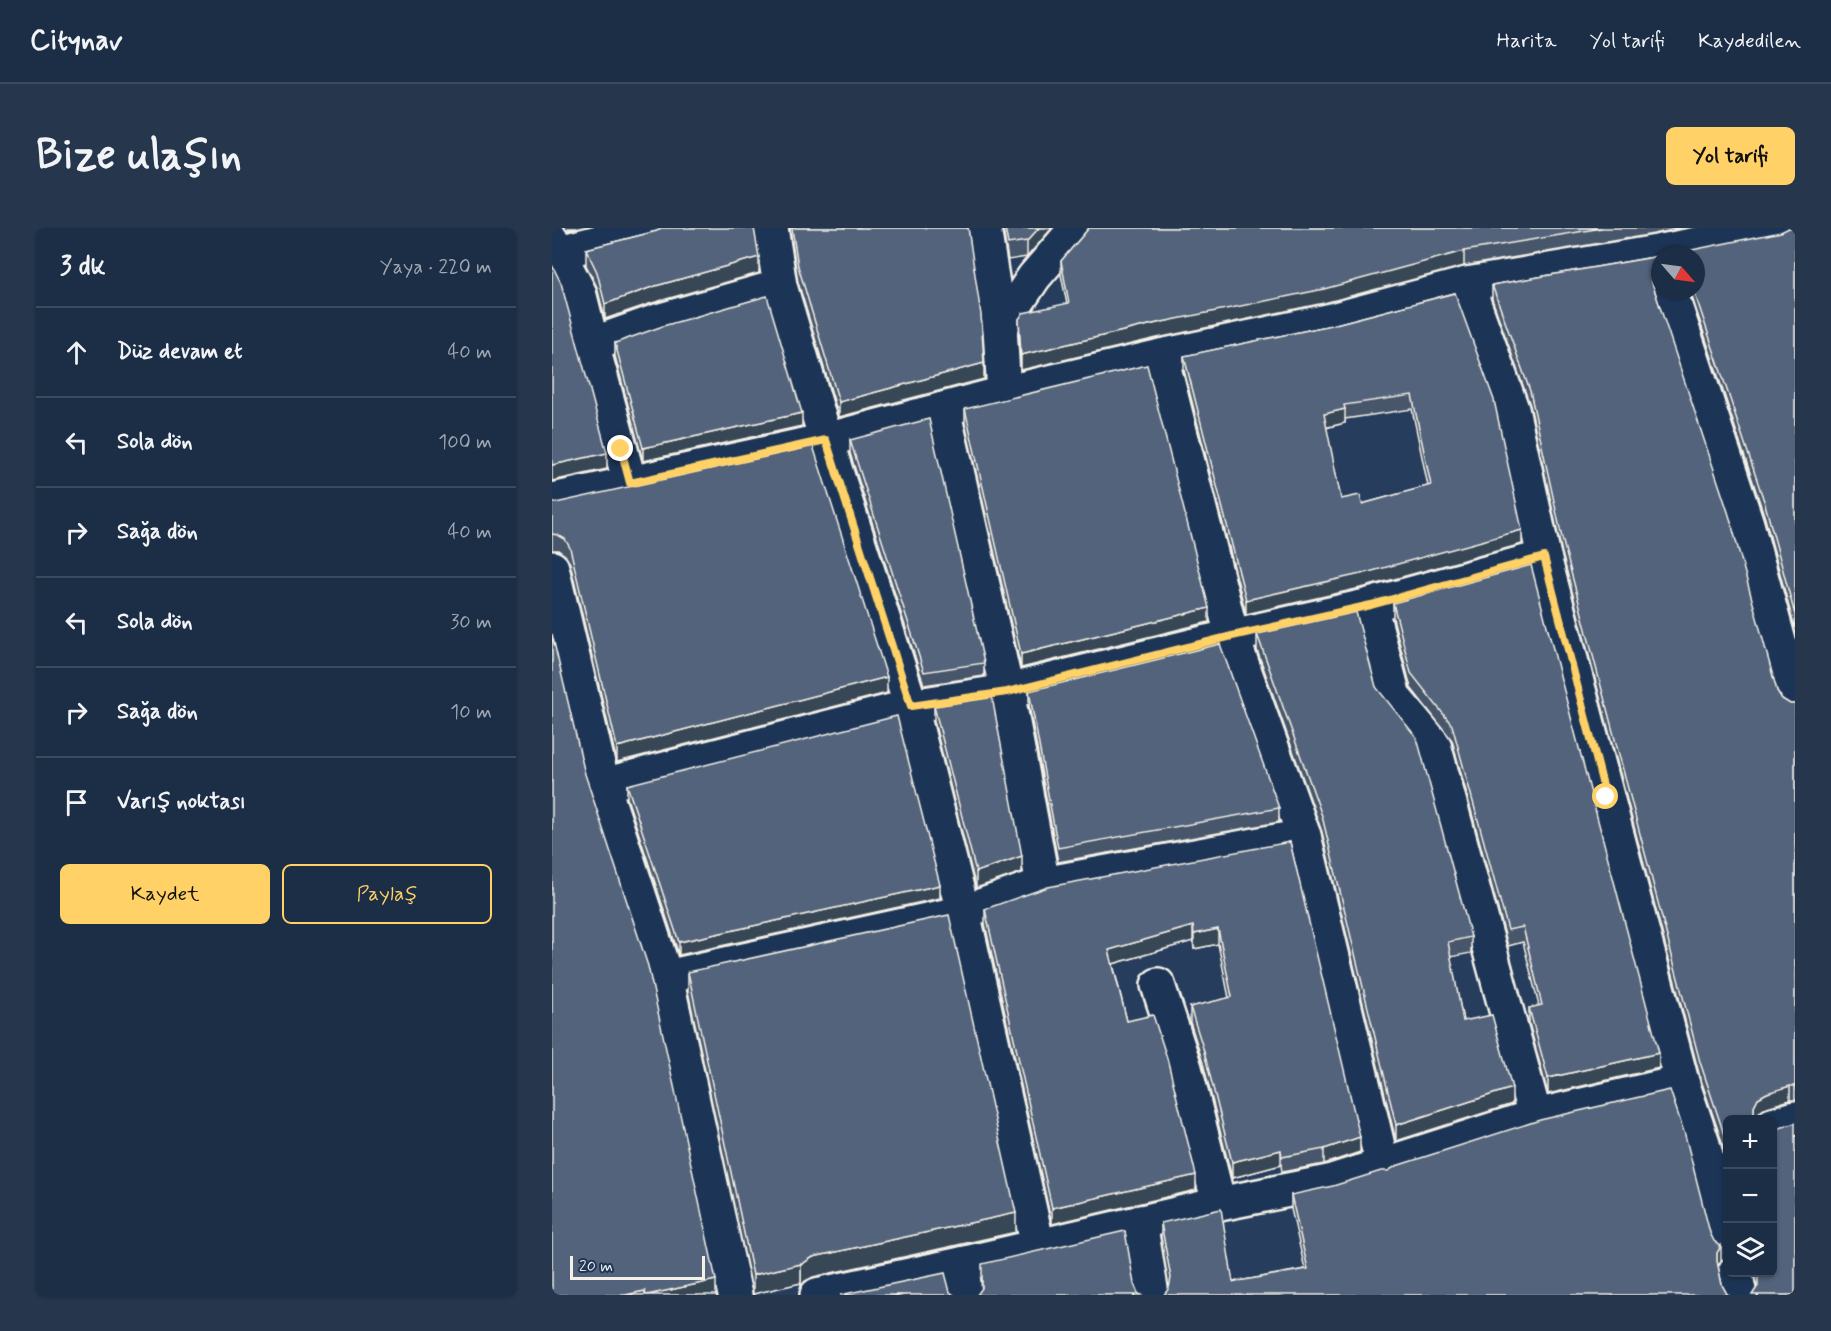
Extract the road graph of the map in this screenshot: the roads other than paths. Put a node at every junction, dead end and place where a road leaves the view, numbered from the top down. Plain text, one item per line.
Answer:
1 (652, 228) edge
2 (771, 228) edge
3 (984, 228) edge
4 (1076, 228) edge
5 (1777, 228) edge
6 (1662, 246) edge
7 (1651, 248) edge
8 (554, 249) edge
9 (1467, 284) junction
10 (780, 286) junction
11 (1673, 300) edge
12 (1000, 328) junction
13 (591, 344) junction
14 (1161, 356) junction
15 (1004, 393) junction
16 (943, 408) junction
17 (826, 440) junction
18 (630, 483) junction
19 (552, 500) edge
20 (1544, 557) junction
21 (552, 568) edge
22 (1371, 605) junction
23 (1232, 636) junction
24 (1007, 692) junction
25 (1795, 700) edge
26 (911, 706) junction
27 (603, 785) junction
28 (1304, 836) junction
29 (1042, 884) junction
30 (963, 912) junction
31 (666, 977) junction
32 (1158, 985) dead end
33 (1682, 1082) junction
34 (1534, 1116) junction
35 (1795, 1119) edge
36 (1777, 1124) edge
37 (1715, 1141) edge
38 (1383, 1167) junction
39 (1218, 1204) junction
40 (1140, 1222) junction
41 (1726, 1223) edge
42 (1038, 1246) junction
43 (963, 1280) edge
44 (735, 1295) edge
45 (817, 1295) edge
46 (1152, 1295) edge

1 - 8 street
2 - 10 street
3 - 12 street
4 - 12 street
5 - 6 street
7 - 9 street
8 - 13 street
9 - 14 street
9 - 20 street
10 - 13 street
10 - 17 street
11 - 25 street
12 - 15 street
13 - 18 street
14 - 15 street
14 - 23 street
15 - 16 street
16 - 17 street
16 - 24 street
17 - 18 street
17 - 26 street
18 - 19 street
20 - 22 street
20 - 33 street
21 - 27 street
22 - 23 street
22 - 34 street
23 - 24 street
23 - 28 street
24 - 26 street
24 - 29 street
26 - 27 street
26 - 30 street
27 - 31 street
28 - 29 street
28 - 38 street
29 - 30 street
30 - 31 street
30 - 42 street
31 - 44 street
32 - 39 street
33 - 34 street
33 - 37 street
34 - 38 street
35 - 36 street
37 - 41 street
38 - 39 street
39 - 40 street
40 - 42 street
40 - 46 street
42 - 43 street
43 - 45 street

